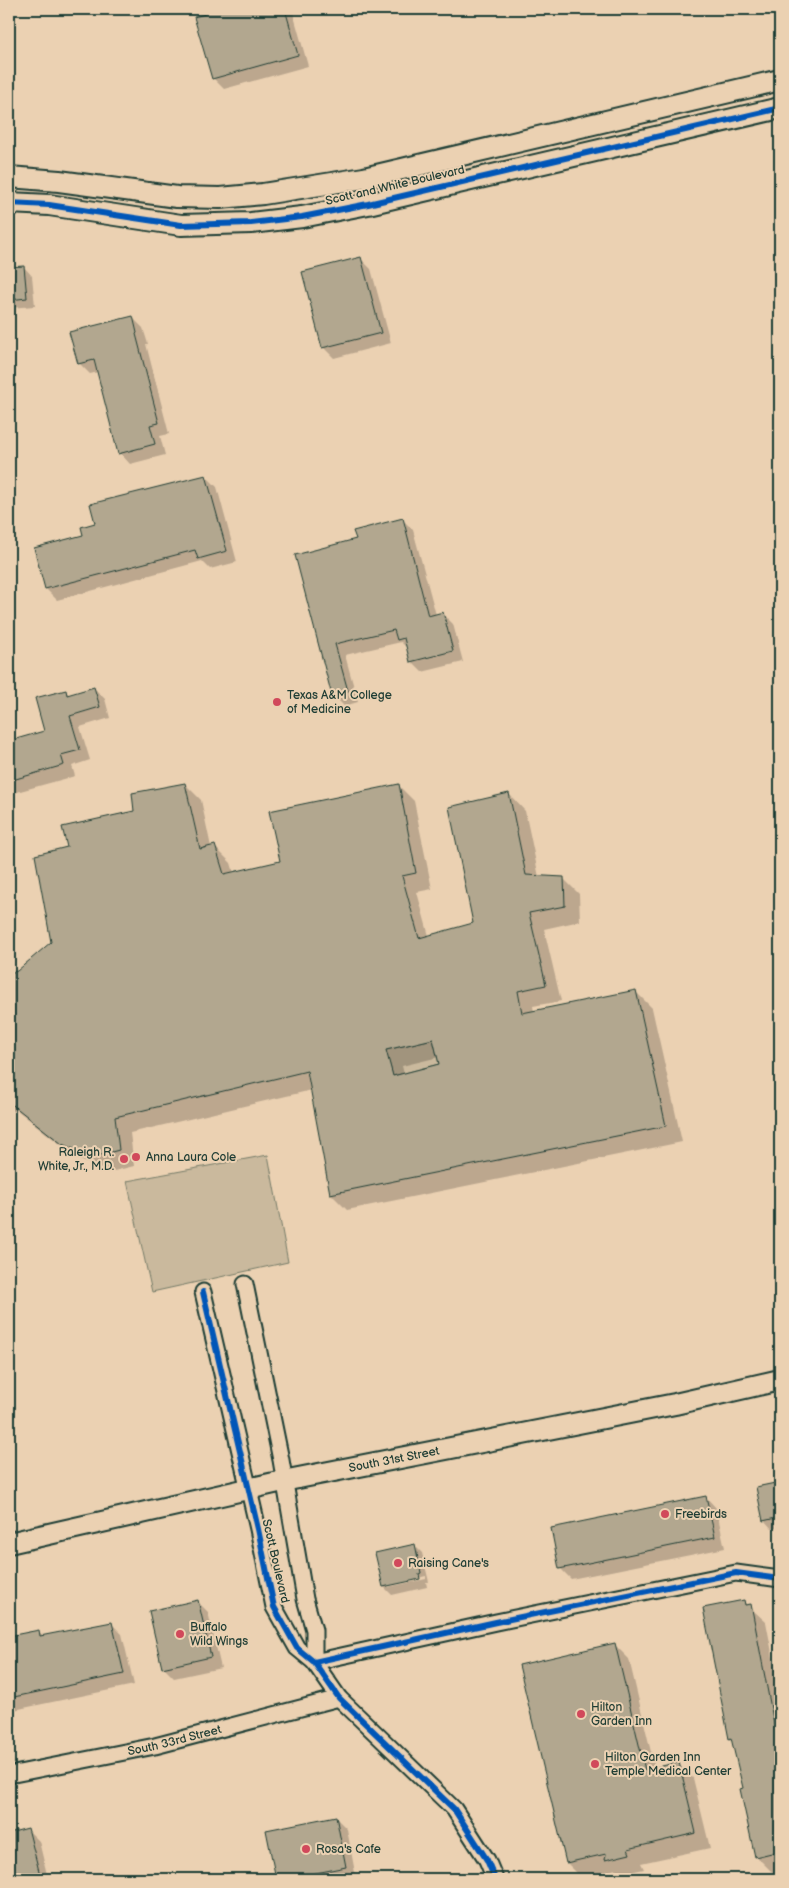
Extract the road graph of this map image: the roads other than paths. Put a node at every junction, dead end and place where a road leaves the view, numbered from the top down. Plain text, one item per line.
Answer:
1 (780, 80) edge
2 (780, 108) edge
3 (9, 177) edge
4 (9, 203) edge
5 (245, 1284) dead end
6 (203, 1292) dead end
7 (780, 1380) edge
8 (284, 1481) junction
9 (247, 1489) junction
10 (9, 1543) edge
11 (780, 1579) edge
12 (314, 1662) junction
13 (339, 1698) junction
14 (9, 1775) edge
15 (495, 1879) edge

1 - 3 street, Scott and White Boulevard
2 - 4 street, Scott and White Boulevard
5 - 8 street, Scott Boulevard
6 - 9 street, Scott Boulevard
7 - 8 street, South 31st Street
8 - 9 street, South 31st Street
8 - 12 street, Scott Boulevard
9 - 10 street, South 31st Street
9 - 12 street, Scott Boulevard
11 - 12 street
12 - 13 street, Scott Boulevard
13 - 14 street, South 33rd Street
13 - 15 street, Scott Boulevard

